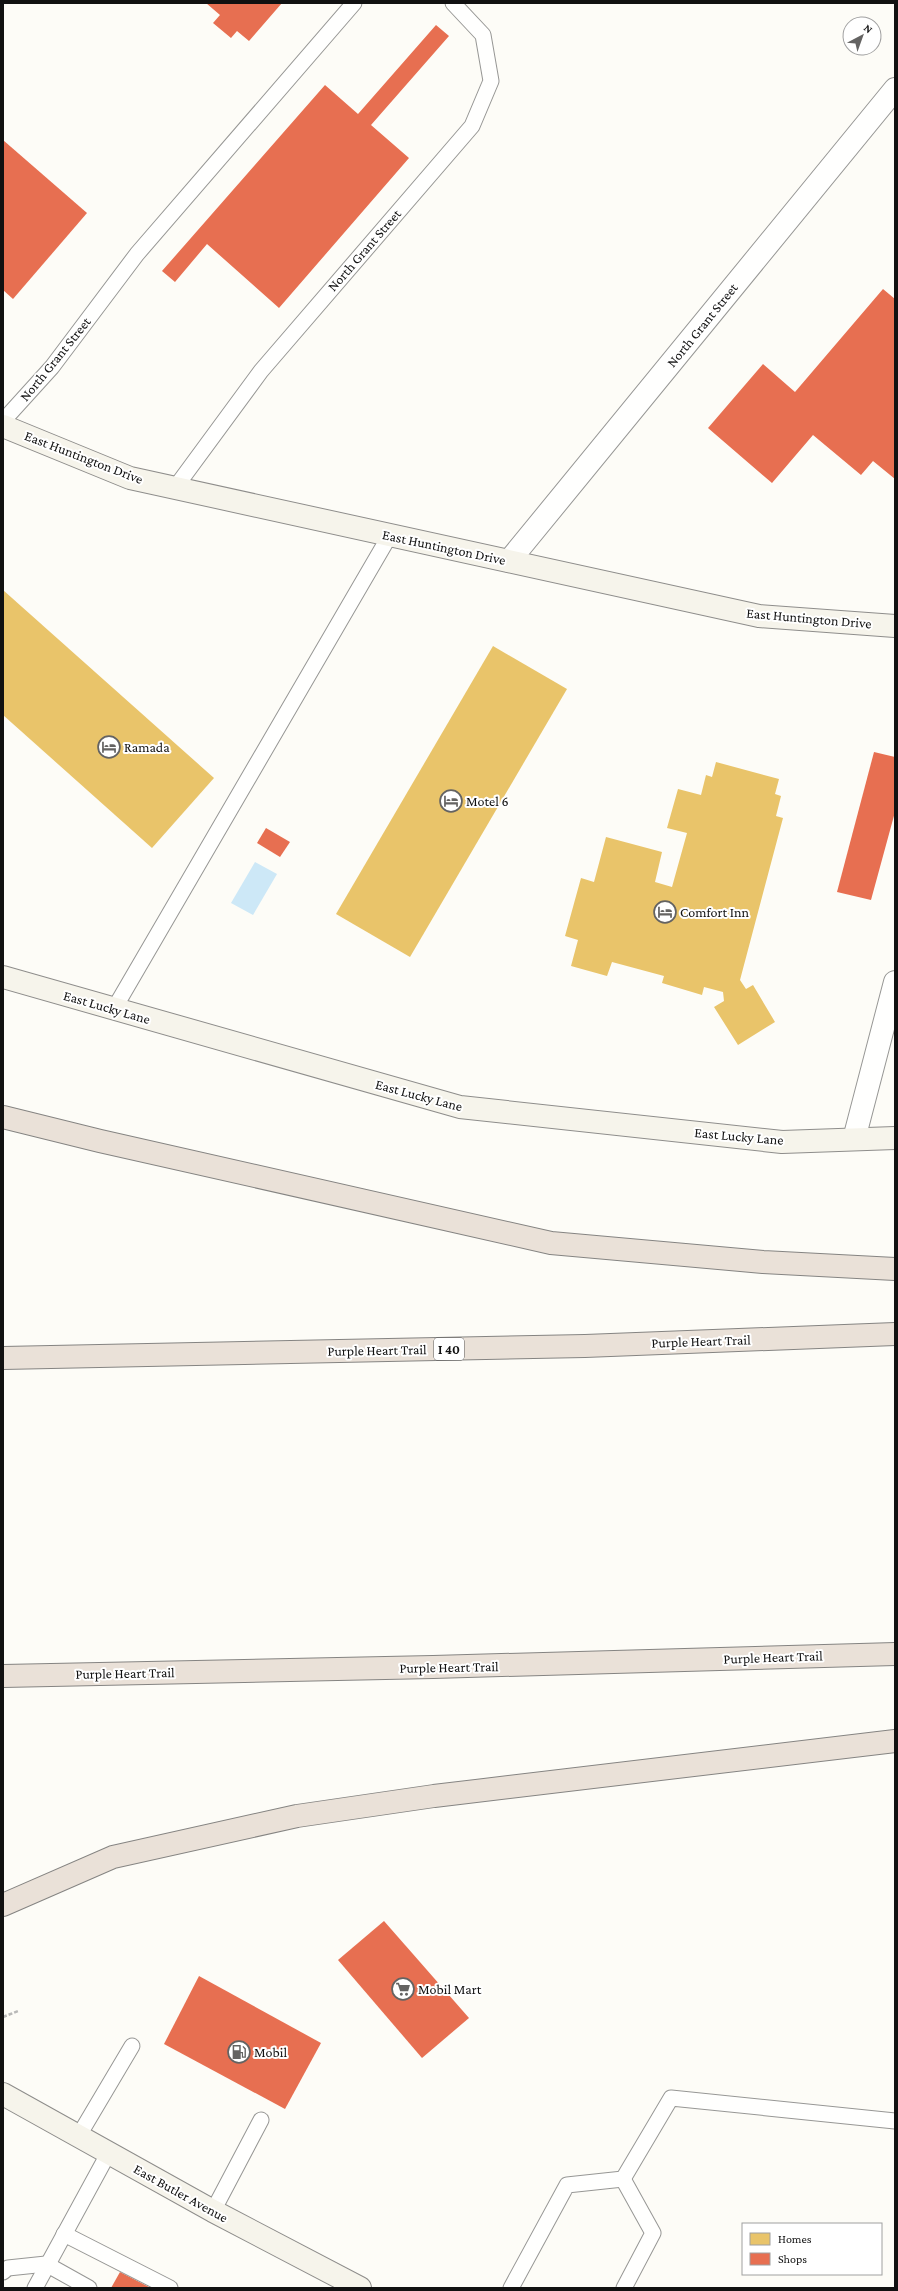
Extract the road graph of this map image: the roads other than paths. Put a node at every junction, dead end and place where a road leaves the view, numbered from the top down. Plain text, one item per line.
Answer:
1 (354, 3) edge
2 (453, 3) edge
3 (895, 89) edge
4 (3, 421) edge
5 (3, 426) edge
6 (175, 488) junction
7 (390, 535) junction
8 (509, 561) junction
9 (895, 626) edge
10 (3, 977) edge
11 (895, 982) edge
12 (114, 1009) junction
13 (3, 1117) edge
14 (895, 1138) edge
15 (854, 1139) junction
16 (895, 1269) edge
17 (895, 1334) edge
18 (3, 1358) edge
19 (895, 1654) edge
20 (3, 1676) edge
21 (895, 1741) edge
22 (3, 1905) edge
23 (132, 2046) dead end
24 (3, 2094) edge
25 (261, 2120) dead end
26 (895, 2121) edge
27 (78, 2137) junction
28 (108, 2154) junction
29 (623, 2179) junction
30 (213, 2211) junction
31 (64, 2234) junction
32 (46, 2264) junction
33 (3, 2272) edge
34 (35, 2288) edge
35 (90, 2288) edge
36 (170, 2288) edge
37 (360, 2288) edge
38 (511, 2288) edge
39 (624, 2288) edge

1 - 4 lane, North Grant Street
2 - 6 lane, North Grant Street
3 - 8 street, North Grant Street
5 - 6 street, East Huntington Drive
6 - 7 street, East Huntington Drive
7 - 8 street, East Huntington Drive
7 - 12 lane
8 - 9 street, East Huntington Drive
10 - 12 street, East Lucky Lane
11 - 15 street
12 - 15 street, East Lucky Lane
13 - 16 highway
14 - 15 street, East Lucky Lane
17 - 18 highway, Purple Heart Trail / I 40
19 - 20 highway, Purple Heart Trail
21 - 22 highway
23 - 27 lane
24 - 27 street, East Butler Avenue
25 - 30 lane
26 - 29 lane
27 - 28 street, East Butler Avenue
28 - 30 street, East Butler Avenue
28 - 31 lane
29 - 38 lane
29 - 39 lane
30 - 37 street, East Butler Avenue
31 - 32 lane
31 - 36 lane
32 - 33 lane
32 - 34 lane
32 - 35 lane

